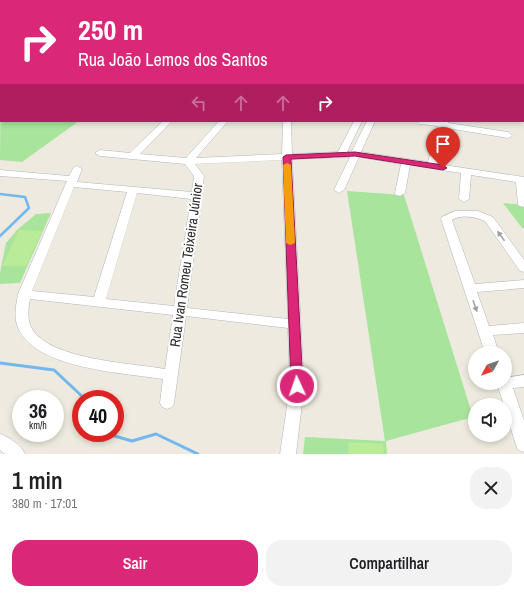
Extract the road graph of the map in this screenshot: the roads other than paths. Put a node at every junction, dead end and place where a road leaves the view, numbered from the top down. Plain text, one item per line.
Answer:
1 (167, 122) edge
2 (223, 122) edge
3 (287, 122) edge
4 (432, 122) edge
5 (444, 123) edge
6 (357, 124) edge
7 (369, 125) edge
8 (508, 135) dead end
9 (100, 153) dead end
10 (341, 154) junction
11 (355, 154) junction
12 (132, 156) junction
13 (286, 157) junction
14 (188, 161) junction
15 (406, 162) junction
16 (432, 166) junction
17 (466, 171) junction
18 (0, 173) edge
19 (74, 178) junction
20 (523, 180) edge
21 (133, 190) junction
22 (339, 190) dead end
23 (400, 193) dead end
24 (196, 196) junction
25 (464, 198) dead end
26 (523, 204) dead end
27 (524, 268) edge
28 (524, 284) edge
29 (469, 289) junction
30 (24, 294) junction
31 (99, 302) junction
32 (180, 311) junction
33 (294, 324) junction
34 (524, 328) edge
35 (484, 331) junction
36 (489, 346) edge
37 (171, 375) junction
38 (524, 381) edge
39 (512, 382) edge
40 (506, 390) edge
41 (167, 403) dead end
42 (0, 441) edge
43 (524, 445) edge
44 (17, 454) edge
45 (288, 454) edge

1 - 12 street
2 - 14 street
3 - 13 street
4 - 5 street
5 - 8 street
5 - 16 street
6 - 7 street
6 - 10 street
7 - 11 street
9 - 12 street
10 - 11 street
10 - 13 street
11 - 15 street
11 - 22 street
12 - 14 street
13 - 14 street
13 - 33 street
14 - 24 street, Rua Ivan Romeu Teixeira Júnior
15 - 16 street
15 - 23 street
16 - 17 street
17 - 20 street
17 - 25 street
18 - 19 street
19 - 21 street
19 - 30 street
20 - 26 street
21 - 24 street
21 - 31 street
24 - 32 street, Rua Ivan Romeu Teixeira Júnior
27 -> 29 street
28 - 29 street
29 -> 35 street
30 - 31 street
30 - 37 street
31 - 32 street
32 - 33 street
32 - 37 street, Rua Ivan Romeu Teixeira Júnior
33 - 45 street
34 - 35 street
35 - 36 street
37 - 41 street, Rua Ivan Romeu Teixeira Júnior
38 - 39 street
40 - 43 street
42 - 44 street

